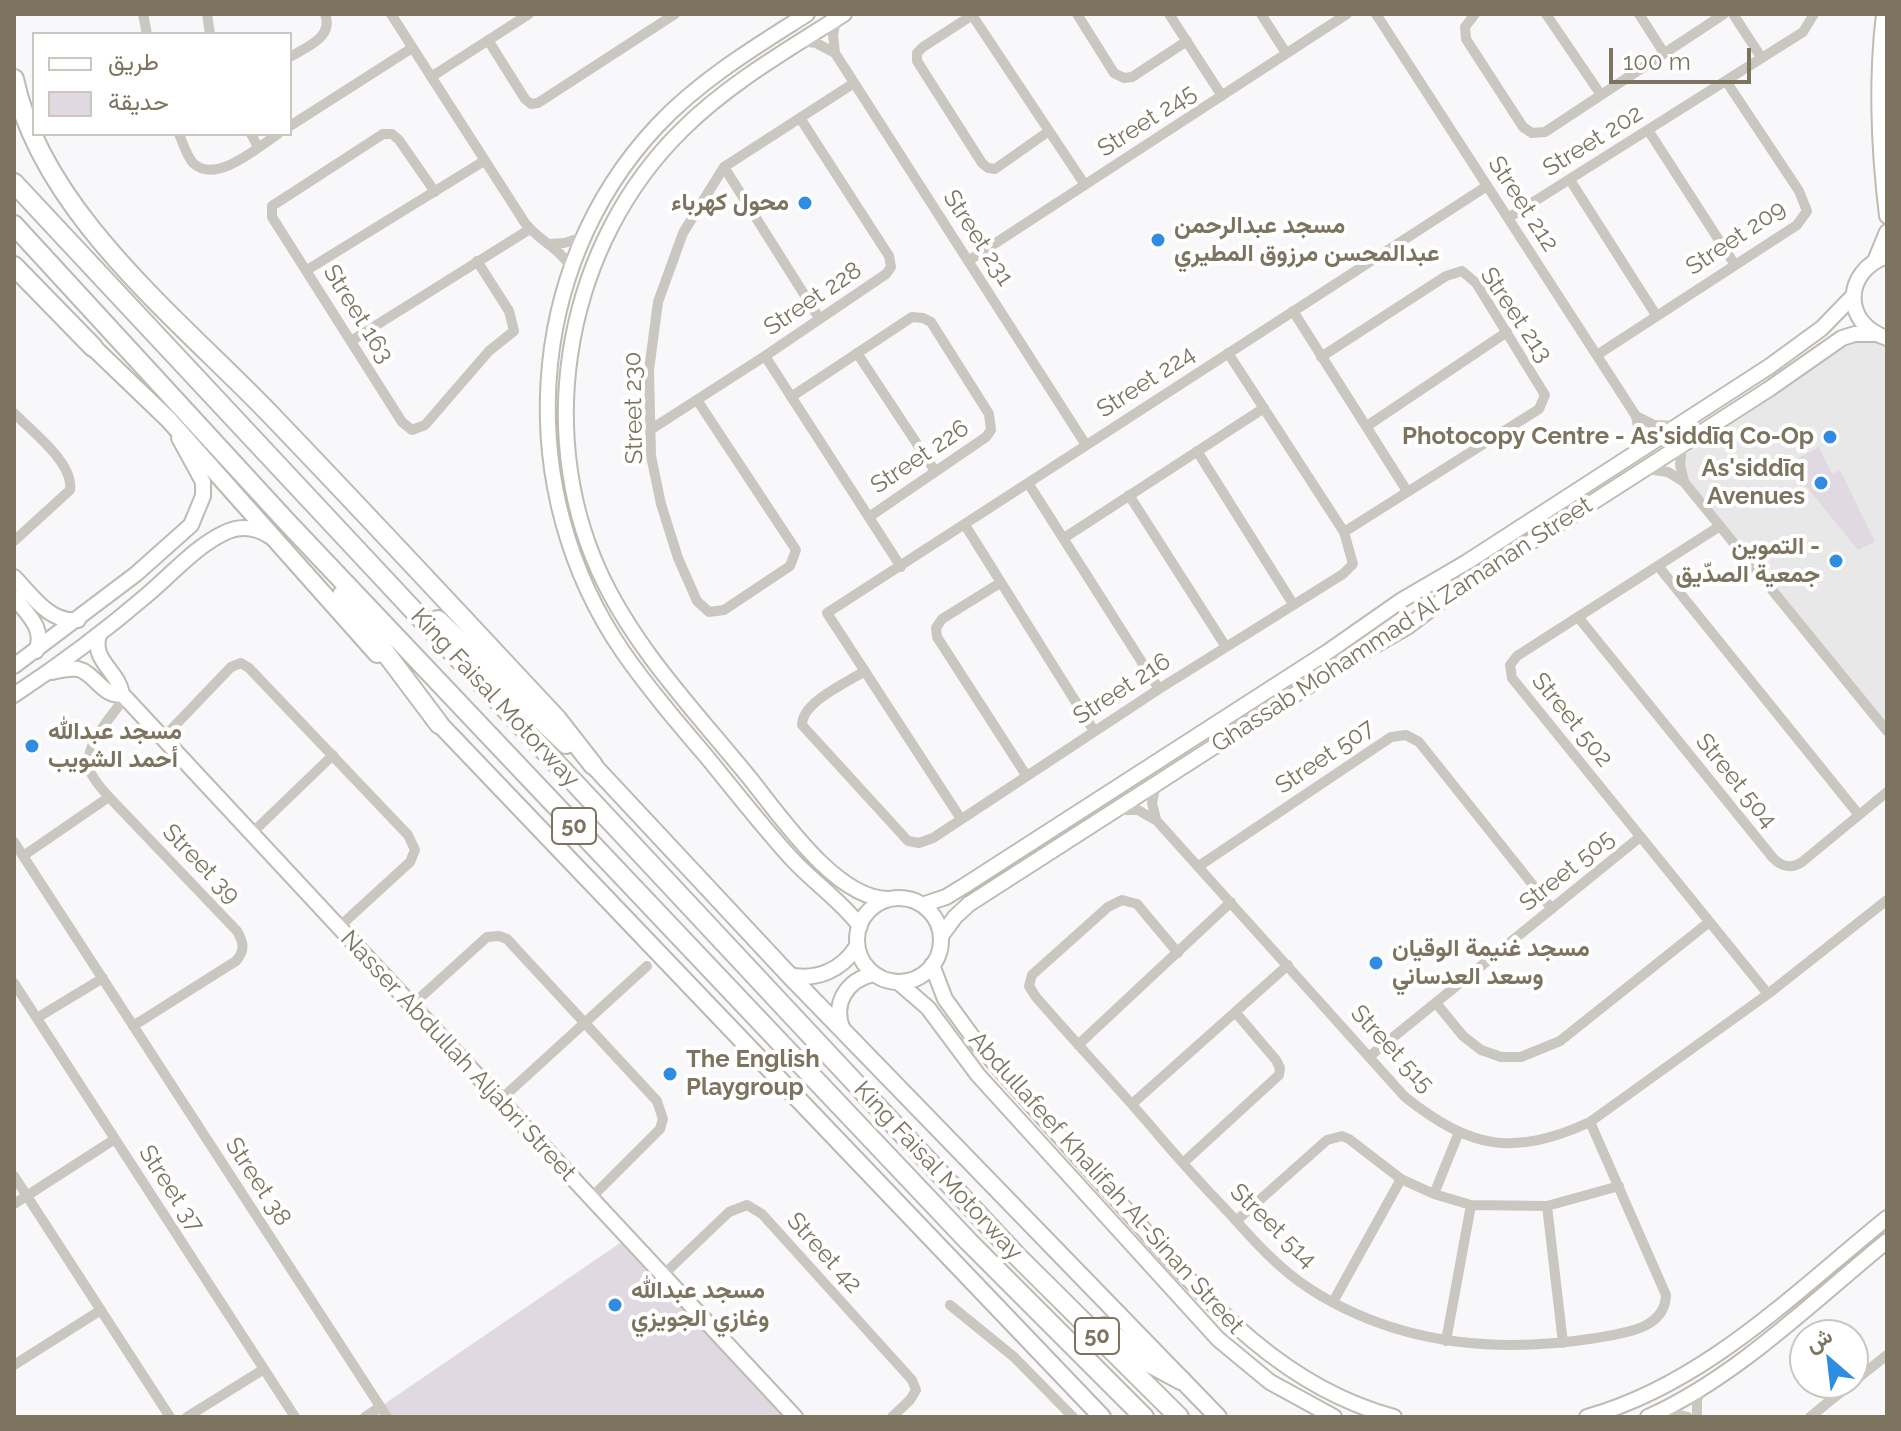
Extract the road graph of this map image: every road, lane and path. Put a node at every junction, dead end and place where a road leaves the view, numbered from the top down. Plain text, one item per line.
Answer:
1 (325, 14) edge
2 (391, 14) edge
3 (529, 14) edge
4 (675, 14) edge
5 (807, 14) edge
6 (1077, 14) edge
7 (1169, 14) edge
8 (1261, 14) edge
9 (1347, 14) edge
10 (1376, 14) edge
11 (1475, 14) edge
12 (1546, 14) edge
13 (1639, 14) edge
14 (1724, 14) edge
15 (1733, 14) edge
16 (1814, 14) edge
17 (1884, 14) edge
18 (973, 15) edge
19 (840, 16) edge
20 (488, 40) junction
21 (802, 41) junction
22 (1187, 41) junction
23 (412, 48) junction
24 (835, 53) junction
25 (1286, 53) junction
26 (1664, 53) junction
27 (292, 56) edge
28 (1761, 57) junction
29 (431, 77) junction
30 (14, 79) edge
31 (1726, 81) junction
32 (854, 83) junction
33 (1601, 95) junction
34 (1222, 96) junction
35 (800, 118) junction
36 (292, 125) edge
37 (1648, 130) junction
38 (1049, 131) junction
39 (32, 132) edge
40 (34, 136) edge
41 (180, 136) edge
42 (252, 136) edge
43 (275, 136) edge
44 (258, 147) junction
45 (484, 161) junction
46 (724, 167) junction
47 (1570, 180) junction
48 (14, 183) edge
49 (1085, 185) junction
50 (1487, 186) junction
51 (435, 192) junction
52 (1887, 216) edge
53 (1508, 218) junction
54 (14, 225) edge
55 (530, 229) junction
56 (1887, 232) edge
57 (584, 237) junction
58 (550, 244) junction
59 (1881, 258) edge
60 (477, 261) junction
61 (968, 261) junction
62 (1735, 265) junction
63 (14, 266) edge
64 (572, 269) junction
65 (307, 270) junction
66 (14, 277) edge
67 (1853, 296) junction
68 (1293, 311) junction
69 (1656, 315) junction
70 (819, 318) junction
71 (1507, 332) junction
72 (1881, 336) edge
73 (351, 341) junction
74 (93, 347) junction
75 (857, 353) junction
76 (1228, 353) junction
77 (1597, 355) junction
78 (765, 356) junction
79 (1321, 357) junction
80 (791, 397) junction
81 (697, 400) junction
82 (1264, 408) junction
83 (14, 413) edge
84 (1636, 416) junction
85 (169, 420) junction
86 (1367, 426) junction
87 (1676, 426) junction
88 (650, 430) junction
89 (1682, 444) junction
90 (1086, 445) junction
91 (1197, 451) junction
92 (1637, 451) junction
93 (1643, 469) junction
94 (935, 471) junction
95 (1684, 482) junction
96 (1028, 483) junction
97 (1407, 491) junction
98 (1129, 495) junction
99 (869, 517) junction
100 (287, 522) junction
101 (965, 525) junction
102 (1720, 526) junction
103 (1344, 532) junction
104 (1064, 538) junction
105 (274, 539) junction
106 (14, 541) edge
107 (355, 547) junction
108 (1658, 566) junction
109 (901, 567) junction
110 (136, 574) junction
111 (14, 577) edge
112 (1000, 583) junction
113 (150, 592) junction
114 (14, 597) edge
115 (1402, 600) junction
116 (1293, 604) junction
117 (1384, 612) junction
118 (1578, 617) junction
119 (78, 620) junction
120 (1414, 622) junction
121 (99, 635) junction
122 (1394, 635) junction
123 (1226, 647) junction
124 (35, 652) junction
125 (14, 666) edge
126 (865, 671) junction
127 (49, 672) junction
128 (1159, 689) junction
129 (14, 695) edge
130 (124, 696) junction
131 (439, 724) junction
132 (1094, 731) junction
133 (1887, 731) edge
134 (163, 738) junction
135 (333, 755) junction
136 (593, 765) junction
137 (1026, 775) junction
138 (1156, 784) junction
139 (1887, 792) edge
140 (109, 797) junction
141 (1117, 810) junction
142 (1859, 815) junction
143 (961, 819) junction
144 (1157, 821) junction
145 (252, 833) junction
146 (1640, 837) junction
147 (14, 842) edge
148 (23, 856) junction
149 (1199, 866) junction
150 (889, 899) junction
151 (1887, 900) edge
152 (1231, 902) junction
153 (922, 905) junction
154 (1552, 909) junction
155 (1708, 923) junction
156 (860, 926) junction
157 (339, 927) junction
158 (941, 936) junction
159 (857, 946) junction
160 (1178, 953) junction
161 (932, 965) junction
162 (1288, 965) junction
163 (647, 966) dead end
164 (874, 974) junction
165 (789, 975) junction
166 (103, 978) junction
167 (898, 982) junction
168 (14, 983) edge
169 (1768, 994) junction
170 (1436, 1003) junction
171 (412, 1005) junction
172 (1236, 1013) junction
173 (37, 1018) junction
174 (584, 1023) junction
175 (133, 1026) junction
176 (843, 1031) junction
177 (1078, 1045) junction
178 (1370, 1056) junction
179 (499, 1101) junction
180 (1132, 1104) junction
181 (1590, 1122) junction
182 (1459, 1132) junction
183 (115, 1139) junction
184 (1183, 1163) junction
185 (14, 1176) edge
186 (1401, 1179) junction
187 (1619, 1186) junction
188 (1434, 1194) junction
189 (27, 1196) junction
190 (590, 1199) junction
191 (14, 1204) edge
192 (1471, 1205) junction
193 (1547, 1206) junction
194 (1887, 1218) edge
195 (1236, 1221) junction
196 (1127, 1239) junction
197 (1887, 1241) edge
198 (1016, 1255) junction
199 (1184, 1274) junction
200 (662, 1276) junction
201 (1333, 1302) junction
202 (950, 1305) dead end
203 (101, 1310) junction
204 (1446, 1341) junction
205 (1563, 1343) junction
206 (1887, 1355) edge
207 (14, 1365) edge
208 (264, 1369) junction
209 (1869, 1370) edge
210 (1181, 1380) junction
211 (1701, 1389) junction
212 (1833, 1399) edge
213 (380, 1407) junction
214 (1654, 1414) edge
215 (170, 1417) edge
216 (187, 1417) edge
217 (295, 1417) edge
218 (365, 1417) edge
219 (387, 1417) edge
220 (795, 1417) edge
221 (892, 1417) edge
222 (1073, 1417) edge
223 (1102, 1417) edge
224 (1144, 1417) edge
225 (1179, 1417) edge
226 (1218, 1417) edge
227 (1334, 1417) edge
228 (1394, 1417) edge
229 (1587, 1417) edge
230 (1688, 1417) edge
231 (1697, 1417) edge
232 (1810, 1417) edge

1 - 27 street
2 - 23 street
3 - 20 street
4 - 20 street
5 - 57 street
6 - 22 street
7 - 22 street
8 - 25 street
9 - 25 street, Street 245
10 - 50 street, Street 212
11 - 33 street
12 - 33 street
13 - 26 street
14 - 26 street
15 - 28 street
16 - 28 street, Street 202
17 - 52 street
18 - 38 street
18 - 38 street
19 - 21 street
19 - 24 street
20 - 29 street
21 - 24 street
21 - 150 street
22 - 34 street
23 - 29 street
23 - 36 street
24 - 32 street, Street 231
25 - 34 street, Street 245
26 - 33 street
28 - 31 street, Street 202
29 - 45 street
30 - 39 highway
31 - 37 street, Street 202
31 - 62 street, Street 209
32 - 35 street, Street 230
32 - 61 street, Street 231
34 - 49 street, Street 245
35 - 46 street, Street 230
35 - 70 street, Street 228
37 - 47 street, Street 202
37 - 62 street
38 - 49 street
40 - 136 highway
41 - 44 street
42 - 44 street
43 - 44 street
45 - 51 street
45 - 55 street
46 - 70 street
46 - 88 street, Street 230
47 - 53 street, Street 202
47 - 69 street
48 - 107 highway, King Faisal Motorway / 50
49 - 61 street, Street 245
50 - 53 street, Street 212
50 - 68 street, Street 224
51 - 65 street
51 - 65 street, Street 163
53 - 77 street, Street 212
54 - 100 highway, King Faisal Motorway / 50
55 - 58 street
55 - 60 street
56 - 59 street, Ghassab Mohammad Al Zamanan Street
57 - 58 street
57 - 64 street
58 - 64 street
59 - 67 street, Ghassab Mohammad Al Zamanan Street
60 - 73 street
60 - 73 street, Street 163
61 - 90 street, Street 231
62 - 69 street, Street 209
63 - 74 highway
64 - 156 street
65 - 73 street, Street 163
66 - 74 highway
67 - 72 street
67 - 87 street, Ghassab Mohammad Al Zamanan Street
68 - 76 street, Street 224
68 - 79 street
69 - 77 street, Street 209
70 - 78 street, Street 228
71 - 79 street, Street 213
71 - 86 street
71 - 97 street, Street 213
72 - 89 street, Ghassab Mohammad Al Zamanan Street
74 - 85 main road
75 - 80 street, Street 226
75 - 94 street
75 - 94 street, Street 226
76 - 82 street, Street 216
76 - 90 street, Street 224
77 - 84 street, Street 212
78 - 80 street
78 - 81 street, Street 228
79 - 86 street
80 - 99 street
81 - 88 street, Street 228
81 - 88 street, Street 230
82 - 91 street
82 - 103 street, Street 216
83 - 106 street
84 - 87 street
84 - 92 street
85 - 105 main road
85 - 110 street
86 - 97 street
87 - 92 street, Ghassab Mohammad Al Zamanan Street
89 - 93 street, Ghassab Mohammad Al Zamanan Street
89 - 95 street
90 - 96 street, Street 224
91 - 98 street
91 - 116 street
92 - 115 street, Ghassab Mohammad Al Zamanan Street
93 - 95 street
93 - 120 street, Ghassab Mohammad Al Zamanan Street
94 - 99 street, Street 226
95 - 102 street
96 - 101 street, Street 224
96 - 104 street
97 - 103 street, Street 213
98 - 104 street
98 - 123 street
99 - 109 street
100 - 131 highway
100 - 224 highway, King Faisal Motorway / 50
101 - 109 street, Street 224
101 - 112 street
102 - 108 street, Street 502
102 - 133 street
103 - 116 street, Street 216
104 - 128 street
105 - 113 street
105 - 131 main road
107 - 136 highway
107 - 198 highway, King Faisal Motorway / 50
108 - 118 street, Street 502
108 - 142 street
109 - 126 street, Street 224
110 - 113 street
110 - 119 street
111 - 119 street
112 - 132 street
112 - 137 street
113 - 121 street
114 - 124 street
115 - 117 street, Ghassab Mohammad Al Zamanan Street
115 - 120 street
116 - 123 street, Street 216
117 - 122 street
117 - 153 street, Ghassab Mohammad Al Zamanan Street
118 - 142 street, Street 504
118 - 146 street, Street 502
119 - 124 street
120 - 122 street, Ghassab Mohammad Al Zamanan Street
121 - 127 street
121 - 130 street, Nasser Abdullah Aljabri Street
122 - 138 street, Ghassab Mohammad Al Zamanan Street
123 - 128 street, Street 216
124 - 125 street
126 - 143 street
126 - 143 street, Street 216
127 - 129 street
127 - 130 street, Nasser Abdullah Aljabri Street
128 - 132 street, Street 216
130 - 134 street, Nasser Abdullah Aljabri Street
130 - 140 street, Street 39
131 - 223 main road
132 - 137 street, Street 216
134 - 135 street
134 - 145 street, Nasser Abdullah Aljabri Street
135 - 145 street
135 - 157 street
136 - 165 main road, King Faisal Motorway
137 - 143 street, Street 216
138 - 141 street, Ghassab Mohammad Al Zamanan Street
138 - 144 street
139 - 142 street, Street 504
140 - 148 street
140 - 175 street, Street 39
141 - 144 street
141 - 158 street, Ghassab Mohammad Al Zamanan Street
144 - 149 street, Street 515
145 - 157 street, Nasser Abdullah Aljabri Street
146 - 154 street, Street 505
146 - 155 street, Street 502
147 - 148 street, Street 38
148 - 166 street, Street 38
149 - 152 street, Street 515
149 - 154 street, Street 507
150 - 153 street
150 - 156 street
151 - 169 street, Street 515
152 - 160 street
152 - 162 street, Street 515
153 - 158 street
154 - 170 street, Street 505
155 - 169 street, Street 502
155 - 170 street
156 - 159 street
157 - 171 street, Nasser Abdullah Aljabri Street
158 - 161 street
159 - 164 street
159 - 165 street
160 - 177 street
160 - 177 street, Street 514
161 - 167 street
161 - 199 street, Abdullafeef Khalifah Al-Sinan Street
162 - 172 street
162 - 178 street, Street 515
163 - 174 street
164 - 167 street
164 - 176 street
165 - 176 main road, King Faisal Motorway
166 - 173 street
166 - 175 street, Street 38
167 - 196 street, Abdullafeef Khalifah Al-Sinan Street
168 - 173 street, Street 37
169 - 181 street, Street 515
170 - 178 street, Street 505
171 - 174 street
171 - 179 street, Nasser Abdullah Aljabri Street
172 - 180 street
172 - 184 street
173 - 183 street, Street 37
174 - 179 street
174 - 190 street
175 - 213 street, Street 38
176 - 210 main road, King Faisal Motorway
177 - 180 street, Street 514
178 - 182 street, Street 515
179 - 190 street, Nasser Abdullah Aljabri Street
180 - 184 street, Street 514
181 - 182 street, Street 515
181 - 187 street, Street 514
182 - 188 street
183 - 189 street
183 - 208 street, Street 37
184 - 195 street, Street 514
185 - 189 street
186 - 188 street
186 - 195 street
186 - 201 street
187 - 193 street
187 - 205 street, Street 514
188 - 192 street
189 - 191 street
189 - 203 street
190 - 200 street, Nasser Abdullah Aljabri Street
192 - 193 street
192 - 204 street
193 - 205 street
194 - 229 street
195 - 201 street, Street 514
196 - 199 street
196 - 227 street, Abdullafeef Khalifah Al-Sinan Street
197 - 211 street
198 - 210 highway
198 - 225 highway, King Faisal Motorway / 50
199 - 228 street, Abdullafeef Khalifah Al-Sinan Street
200 - 220 street, Nasser Abdullah Aljabri Street
200 - 221 street, Street 42
201 - 204 street, Street 514
202 - 222 street
203 - 207 street
203 - 215 street
204 - 205 street, Street 514
206 - 209 street
208 - 216 street
208 - 217 street, Street 37
210 - 226 main road, King Faisal Motorway
211 - 214 street
211 - 231 street
212 - 232 street
213 - 218 street
213 - 219 street, Street 38
214 - 230 street

